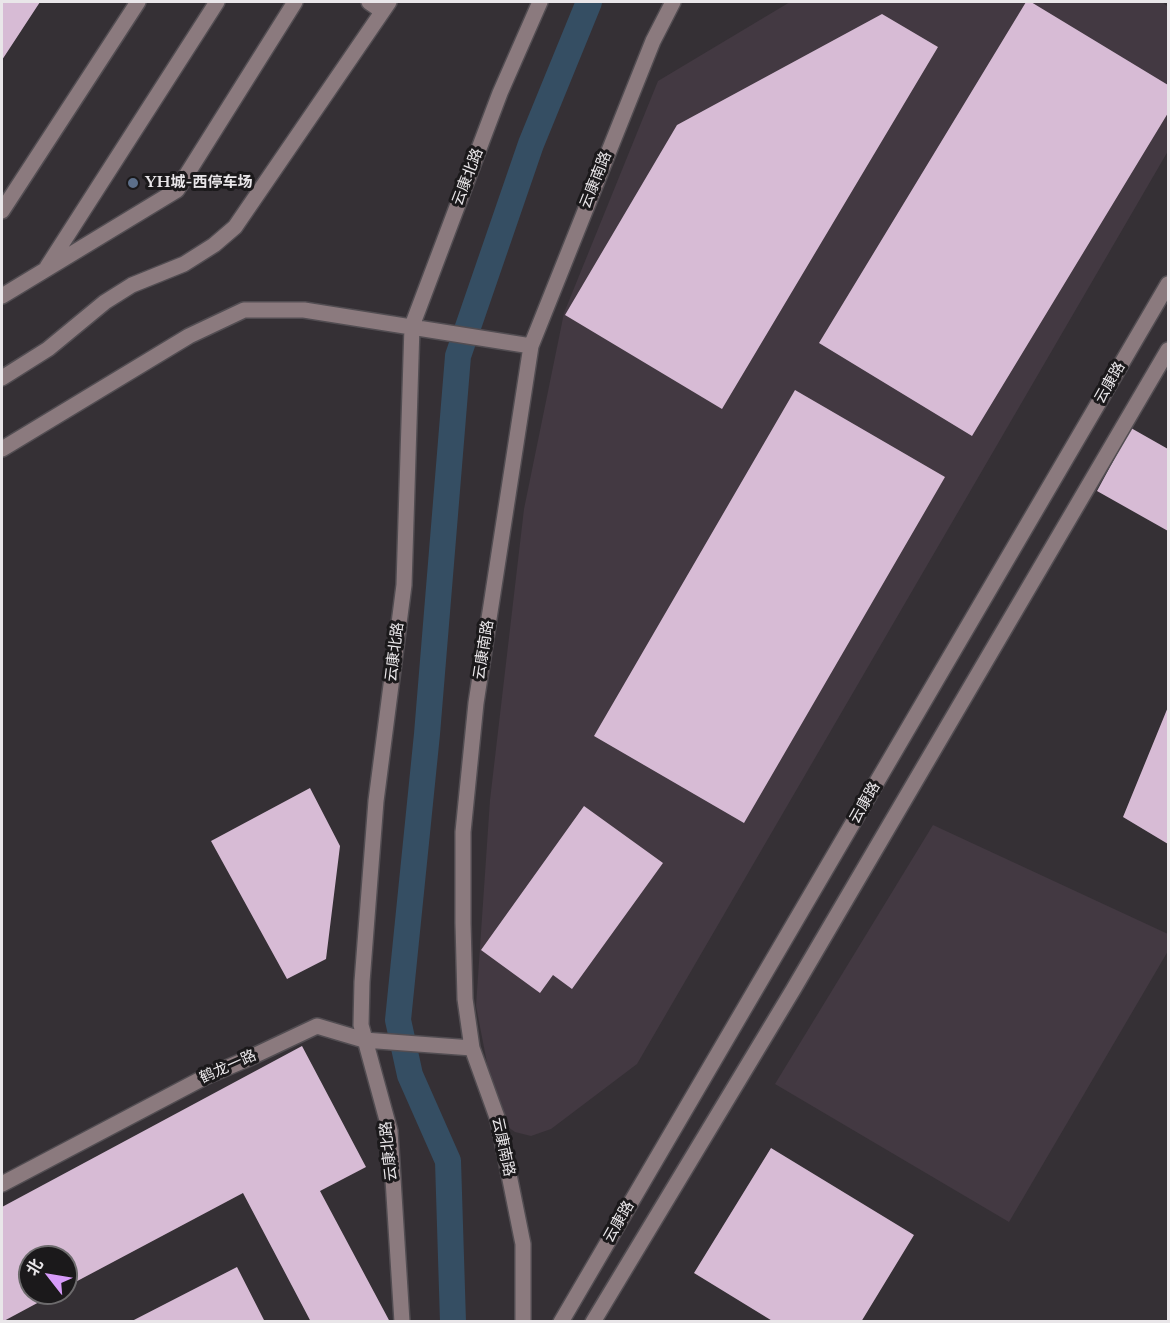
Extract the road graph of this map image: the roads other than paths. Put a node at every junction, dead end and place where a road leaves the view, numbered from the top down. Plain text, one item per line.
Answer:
1 (138, 2) edge
2 (217, 2) edge
3 (296, 2) edge
4 (369, 2) edge
5 (540, 2) edge
6 (673, 2) edge
7 (386, 6) edge
8 (2, 211) edge
9 (45, 269) junction
10 (1168, 284) edge
11 (2, 296) edge
12 (412, 326) junction
13 (531, 346) junction
14 (1168, 350) edge
15 (2, 378) edge
16 (2, 449) edge
17 (364, 1040) junction
18 (472, 1048) junction
19 (2, 1184) edge
20 (402, 1322) edge
21 (524, 1322) edge
22 (561, 1322) edge
23 (593, 1322) edge

1 - 8 street
2 - 9 street
3 - 9 street
4 - 7 street
5 - 12 street, 云康北路
6 - 13 street, 云康南路
7 - 15 street
9 - 11 street
10 - 22 street, 云康路
12 - 13 street
12 - 16 street
12 - 17 street, 云康北路
13 - 18 street, 云康南路
14 - 23 street, 云康路
17 - 18 street, 鹤龙一路
17 - 19 street, 鹤龙一路
17 - 20 street, 云康北路
18 - 21 street, 云康南路

